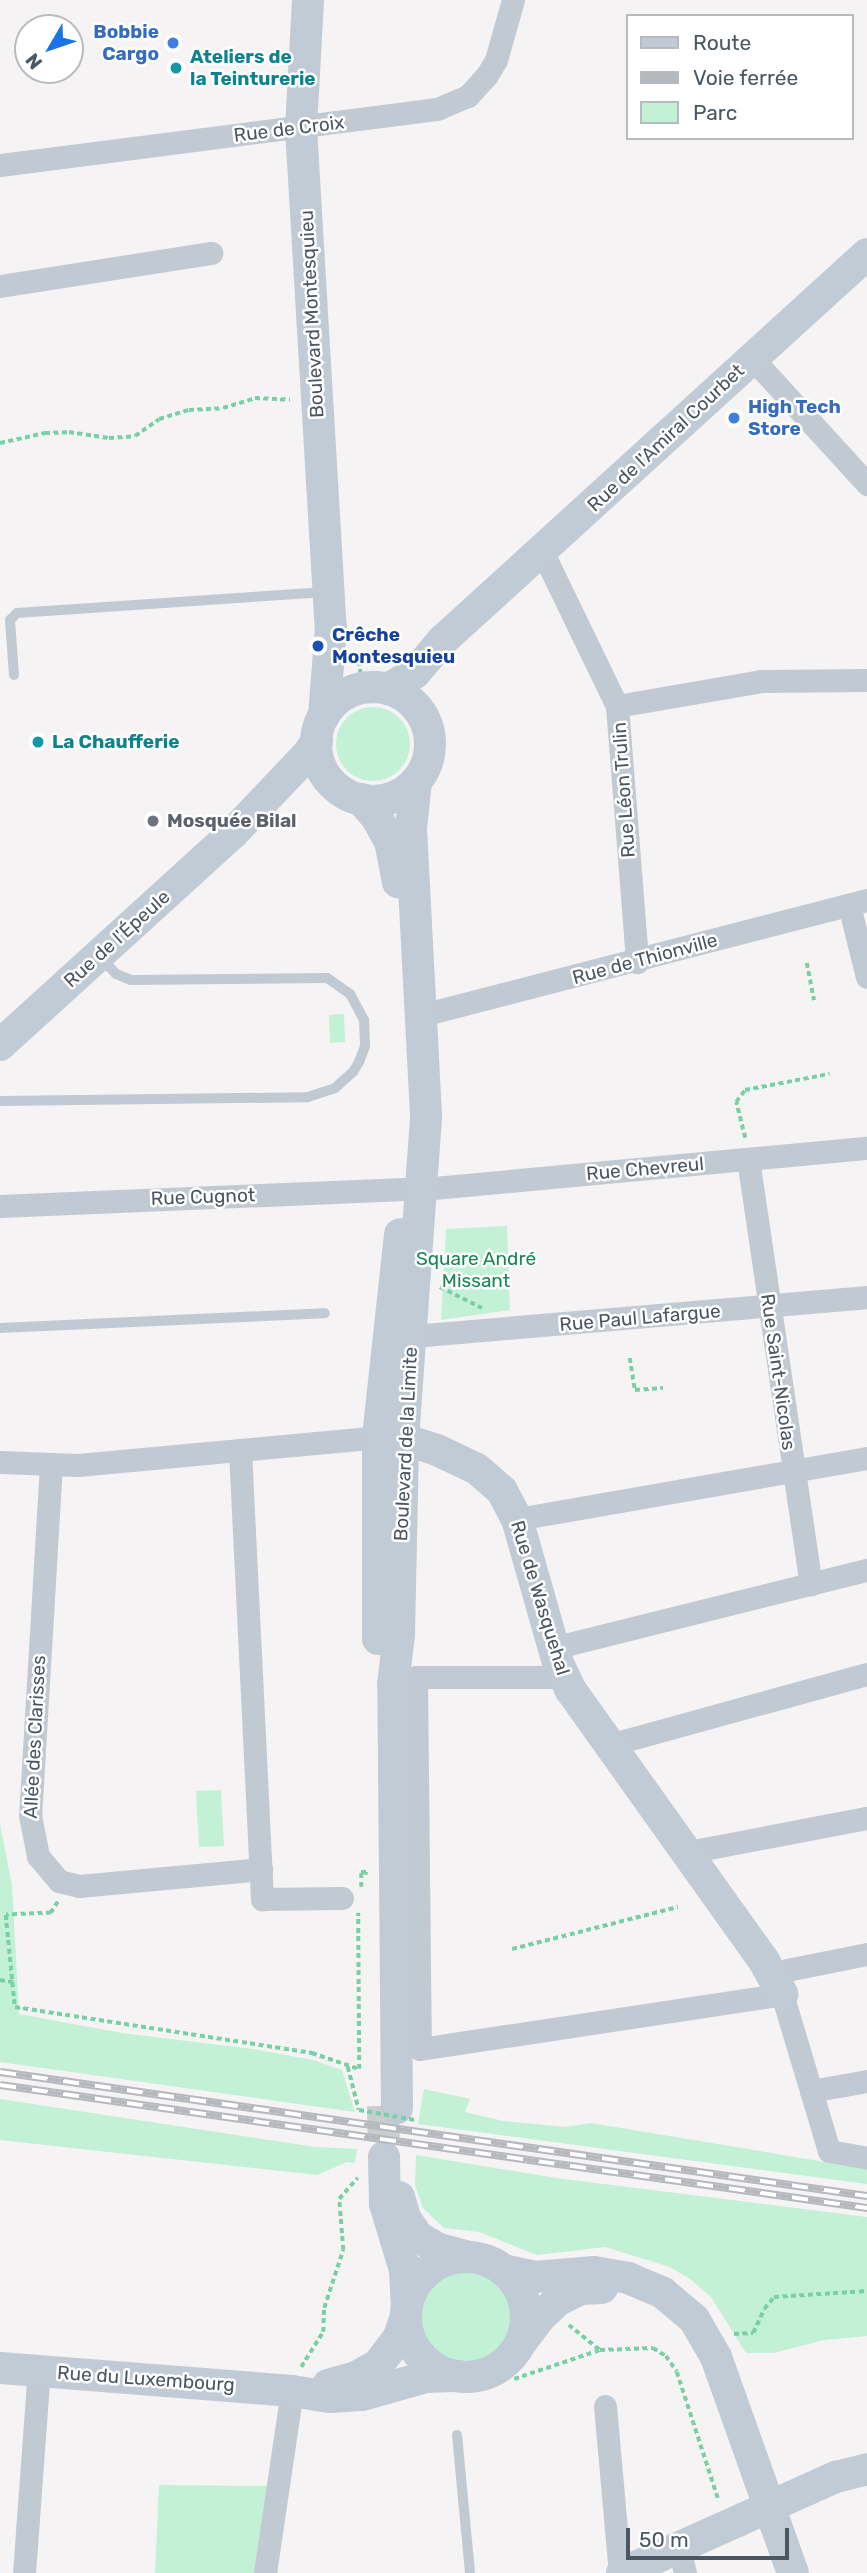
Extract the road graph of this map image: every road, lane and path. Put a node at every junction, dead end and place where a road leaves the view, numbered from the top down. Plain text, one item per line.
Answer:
1 (308, 0) edge
2 (513, 0) edge
3 (301, 128) junction
4 (0, 165) edge
5 (211, 253) dead end
6 (867, 254) edge
7 (0, 286) edge
8 (752, 358) junction
9 (317, 401) junction
10 (0, 443) edge
11 (867, 484) edge
12 (542, 551) junction
13 (329, 592) junction
14 (465, 622) junction
15 (331, 627) junction
16 (14, 675) dead end
17 (867, 680) edge
18 (380, 688) junction
19 (617, 706) junction
20 (427, 725) junction
21 (320, 729) junction
22 (416, 781) junction
23 (352, 795) junction
24 (233, 833) junction
25 (858, 902) edge
26 (99, 955) junction
27 (637, 962) junction
28 (807, 963) dead end
29 (867, 977) edge
30 (814, 1000) dead end
31 (422, 1015) junction
32 (0, 1045) edge
33 (829, 1074) dead end
34 (0, 1101) edge
35 (867, 1148) edge
36 (748, 1159) junction
37 (414, 1189) junction
38 (0, 1206) edge
39 (417, 1277) junction
40 (867, 1297) edge
41 (768, 1307) junction
42 (325, 1313) dead end
43 (0, 1328) edge
44 (485, 1331) junction
45 (413, 1336) junction
46 (630, 1358) dead end
47 (663, 1388) dead end
48 (391, 1438) junction
49 (240, 1450) junction
50 (867, 1458) edge
51 (0, 1462) edge
52 (51, 1464) junction
53 (793, 1473) junction
54 (517, 1519) junction
55 (867, 1570) edge
56 (811, 1584) junction
57 (558, 1662) junction
58 (867, 1674) edge
59 (609, 1745) junction
60 (867, 1818) edge
61 (688, 1852) junction
62 (261, 1869) junction
63 (69, 1885) junction
64 (351, 1898) junction
65 (367, 1898) dead end
66 (678, 1907) dead end
67 (512, 1949) dead end
68 (867, 1954) edge
69 (0, 1980) edge
70 (13, 1982) junction
71 (777, 1983) junction
72 (348, 2067) junction
73 (867, 2081) edge
74 (811, 2091) junction
75 (388, 2111) junction
76 (867, 2158) edge
77 (382, 2162) junction
78 (470, 2257) junction
79 (503, 2270) junction
80 (867, 2291) edge
81 (407, 2311) junction
82 (732, 2334) dead end
83 (519, 2345) junction
84 (0, 2368) edge
85 (39, 2371) junction
86 (458, 2376) junction
87 (513, 2379) dead end
88 (284, 2390) junction
89 (605, 2406) dead end
90 (457, 2435) dead end
91 (867, 2469) edge
92 (748, 2516) junction
93 (682, 2560) edge
94 (24, 2573) edge
95 (265, 2573) edge
96 (470, 2573) edge
97 (621, 2573) edge
98 (771, 2573) edge
99 (793, 2573) edge

1 - 3 main road, Boulevard Montesquieu
2 - 3 street, Rue de Croix
3 - 4 street, Rue de Croix
3 - 9 main road, Boulevard Montesquieu
5 - 7 street
6 - 8 main road, Rue de l'Amiral Courbet
8 - 11 street
8 - 12 main road, Rue de l'Amiral Courbet
9 - 10 path
9 - 13 main road, Boulevard Montesquieu
12 - 14 main road, Rue de l'Amiral Courbet
12 - 19 street, Rue Léon Trulin
13 - 15 main road, Boulevard Montesquieu
13 - 16 lane
14 - 18 main road, Rue de l'Amiral Courbet
14 - 20 main road, Rue de l'Amiral Courbet
15 - 18 main road, Boulevard Montesquieu
15 - 21 main road, Boulevard Montesquieu
17 - 19 street
18 - 20 main road
18 - 21 main road
19 - 27 street, Rue Léon Trulin
20 - 22 main road
21 - 23 main road
21 - 24 main road, Rue de l'Épeule
22 - 23 main road
22 - 31 main road, Boulevard de la Limite
23 - 24 main road, Rue de l'Épeule
23 - 37 main road, Boulevard de la Limite
24 - 26 main road, Rue de l'Épeule
25 - 27 street, Rue de Thionville
25 - 29 street
26 - 32 main road, Rue de l'Épeule
26 - 34 lane
27 - 31 street, Rue de Thionville
28 - 30 path
31 - 37 main road, Boulevard de la Limite
33 - 36 path
35 - 36 street, Rue Chevreul
36 - 37 street, Rue Chevreul
36 - 41 street, Rue Saint-Nicolas
37 - 38 street, Rue Cugnot
37 - 39 main road, Boulevard de la Limite
37 - 48 main road, Boulevard de la Limite
39 - 44 path
39 - 45 main road, Boulevard de la Limite
40 - 41 street, Rue Paul Lafargue
41 - 44 street, Rue Paul Lafargue
41 - 53 street, Rue Saint-Nicolas
42 - 43 lane
44 - 45 street, Rue Paul Lafargue
45 - 48 main road, Boulevard de la Limite
46 - 47 path
48 - 49 street, Rue de Wasquehal
48 - 54 main road, Rue de Wasquehal
48 - 75 main road, Boulevard de la Limite
49 - 52 street, Rue de Wasquehal
49 - 62 street
50 - 53 street
51 - 52 street, Rue de Wasquehal
52 - 63 street, Allée des Clarisses
53 - 54 street
53 - 56 street, Rue Saint-Nicolas
54 - 57 main road, Rue de Wasquehal
55 - 56 street
56 - 57 street
57 - 59 main road, Rue de Wasquehal
57 - 71 street
58 - 59 street
59 - 61 main road, Rue de Wasquehal
60 - 61 street
61 - 71 main road, Rue de Wasquehal
62 - 63 street
62 - 64 street
63 - 70 path
64 - 65 path
64 - 72 path
66 - 67 path
68 - 71 street
69 - 70 path
70 - 72 path
71 - 74 street, Rue de Wasquehal
72 - 75 path
73 - 74 street
74 - 76 street, Rue de Wasquehal
75 - 75 path, bridge
77 - 78 main road
77 - 81 main road
77 - 88 path
78 - 79 main road
78 - 81 main road
79 - 83 main road
79 - 92 main road
80 - 82 path
81 - 86 main road
81 - 88 main road, Rue du Luxembourg
83 - 86 main road
83 - 92 main road
84 - 85 main road, Rue du Luxembourg
85 - 88 main road, Rue du Luxembourg
85 - 94 street
86 - 88 main road, Rue du Luxembourg
87 - 92 path
88 - 95 street
89 - 97 street
90 - 96 lane
91 - 92 main road
92 - 93 main road
92 - 98 main road
92 - 99 main road
93 - 97 main road

